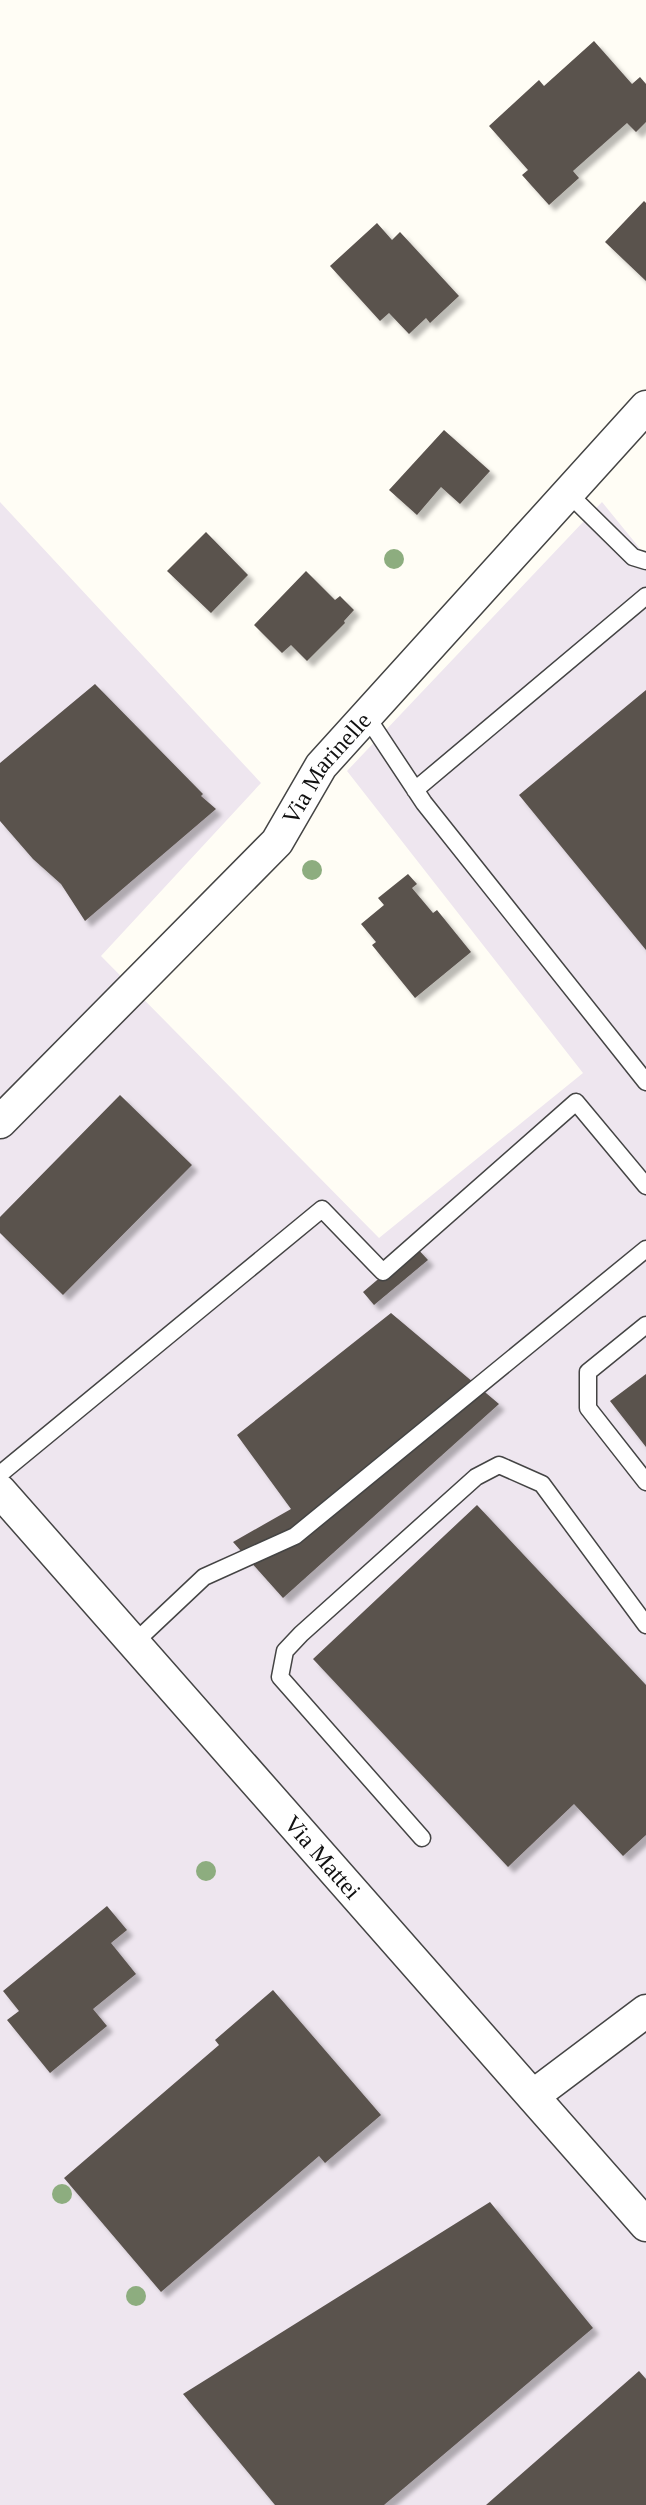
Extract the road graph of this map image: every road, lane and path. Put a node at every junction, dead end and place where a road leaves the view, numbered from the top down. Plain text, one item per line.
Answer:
1 (646, 407) edge
2 (568, 493) junction
3 (646, 561) edge
4 (646, 596) edge
5 (367, 717) junction
6 (415, 790) junction
7 (646, 1082) edge
8 (0, 1122) edge
9 (646, 1186) edge
10 (646, 1249) edge
11 (646, 1325) edge
12 (0, 1474) edge
13 (646, 1482) edge
14 (0, 1492) edge
15 (646, 1625) edge
16 (134, 1643) junction
17 (422, 1838) dead end
18 (646, 2011) edge
19 (533, 2096) junction
20 (646, 2225) edge

1 - 2 street, Via Marinelle
2 - 3 lane
2 - 5 street, Via Marinelle
4 - 6 lane
5 - 6 lane
5 - 8 street, Via Marinelle
6 - 7 lane
9 - 12 lane
10 - 16 lane
11 - 13 lane
14 - 16 street, Via Mattei
15 - 17 lane
16 - 19 street, Via Mattei
18 - 19 street
19 - 20 street, Via Mattei

